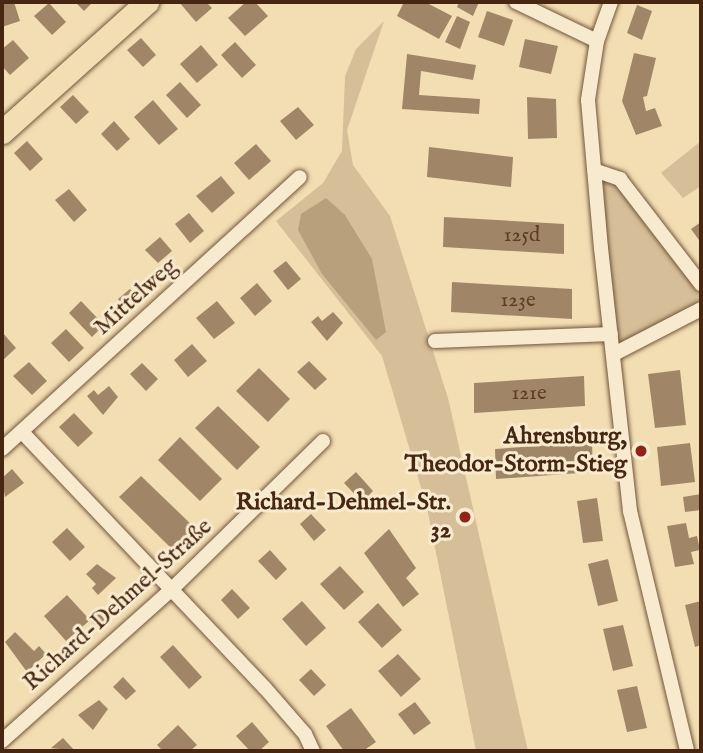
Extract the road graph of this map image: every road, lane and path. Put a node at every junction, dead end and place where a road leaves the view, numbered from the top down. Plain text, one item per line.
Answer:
1 (147, 2) edge
2 (516, 2) edge
3 (611, 2) edge
4 (597, 41) junction
5 (2, 132) edge
6 (594, 170) junction
7 (300, 177) dead end
8 (701, 284) edge
9 (701, 309) edge
10 (611, 334) junction
11 (435, 341) dead end
12 (614, 354) junction
13 (22, 432) junction
14 (323, 442) dead end
15 (2, 449) edge
16 (173, 588) junction
17 (2, 741) edge
18 (313, 751) edge
19 (687, 751) edge

1 - 5 main road
2 - 4 street
3 - 4 street
4 - 6 street
6 - 8 street
6 - 10 street
7 - 13 street, Mittelweg
9 - 12 street
10 - 11 street
10 - 12 street
12 - 19 street
13 - 15 street, Mittelweg
13 - 16 street
14 - 16 street, Richard-Dehmel-Straße
16 - 17 street, Richard-Dehmel-Straße
16 - 18 street

